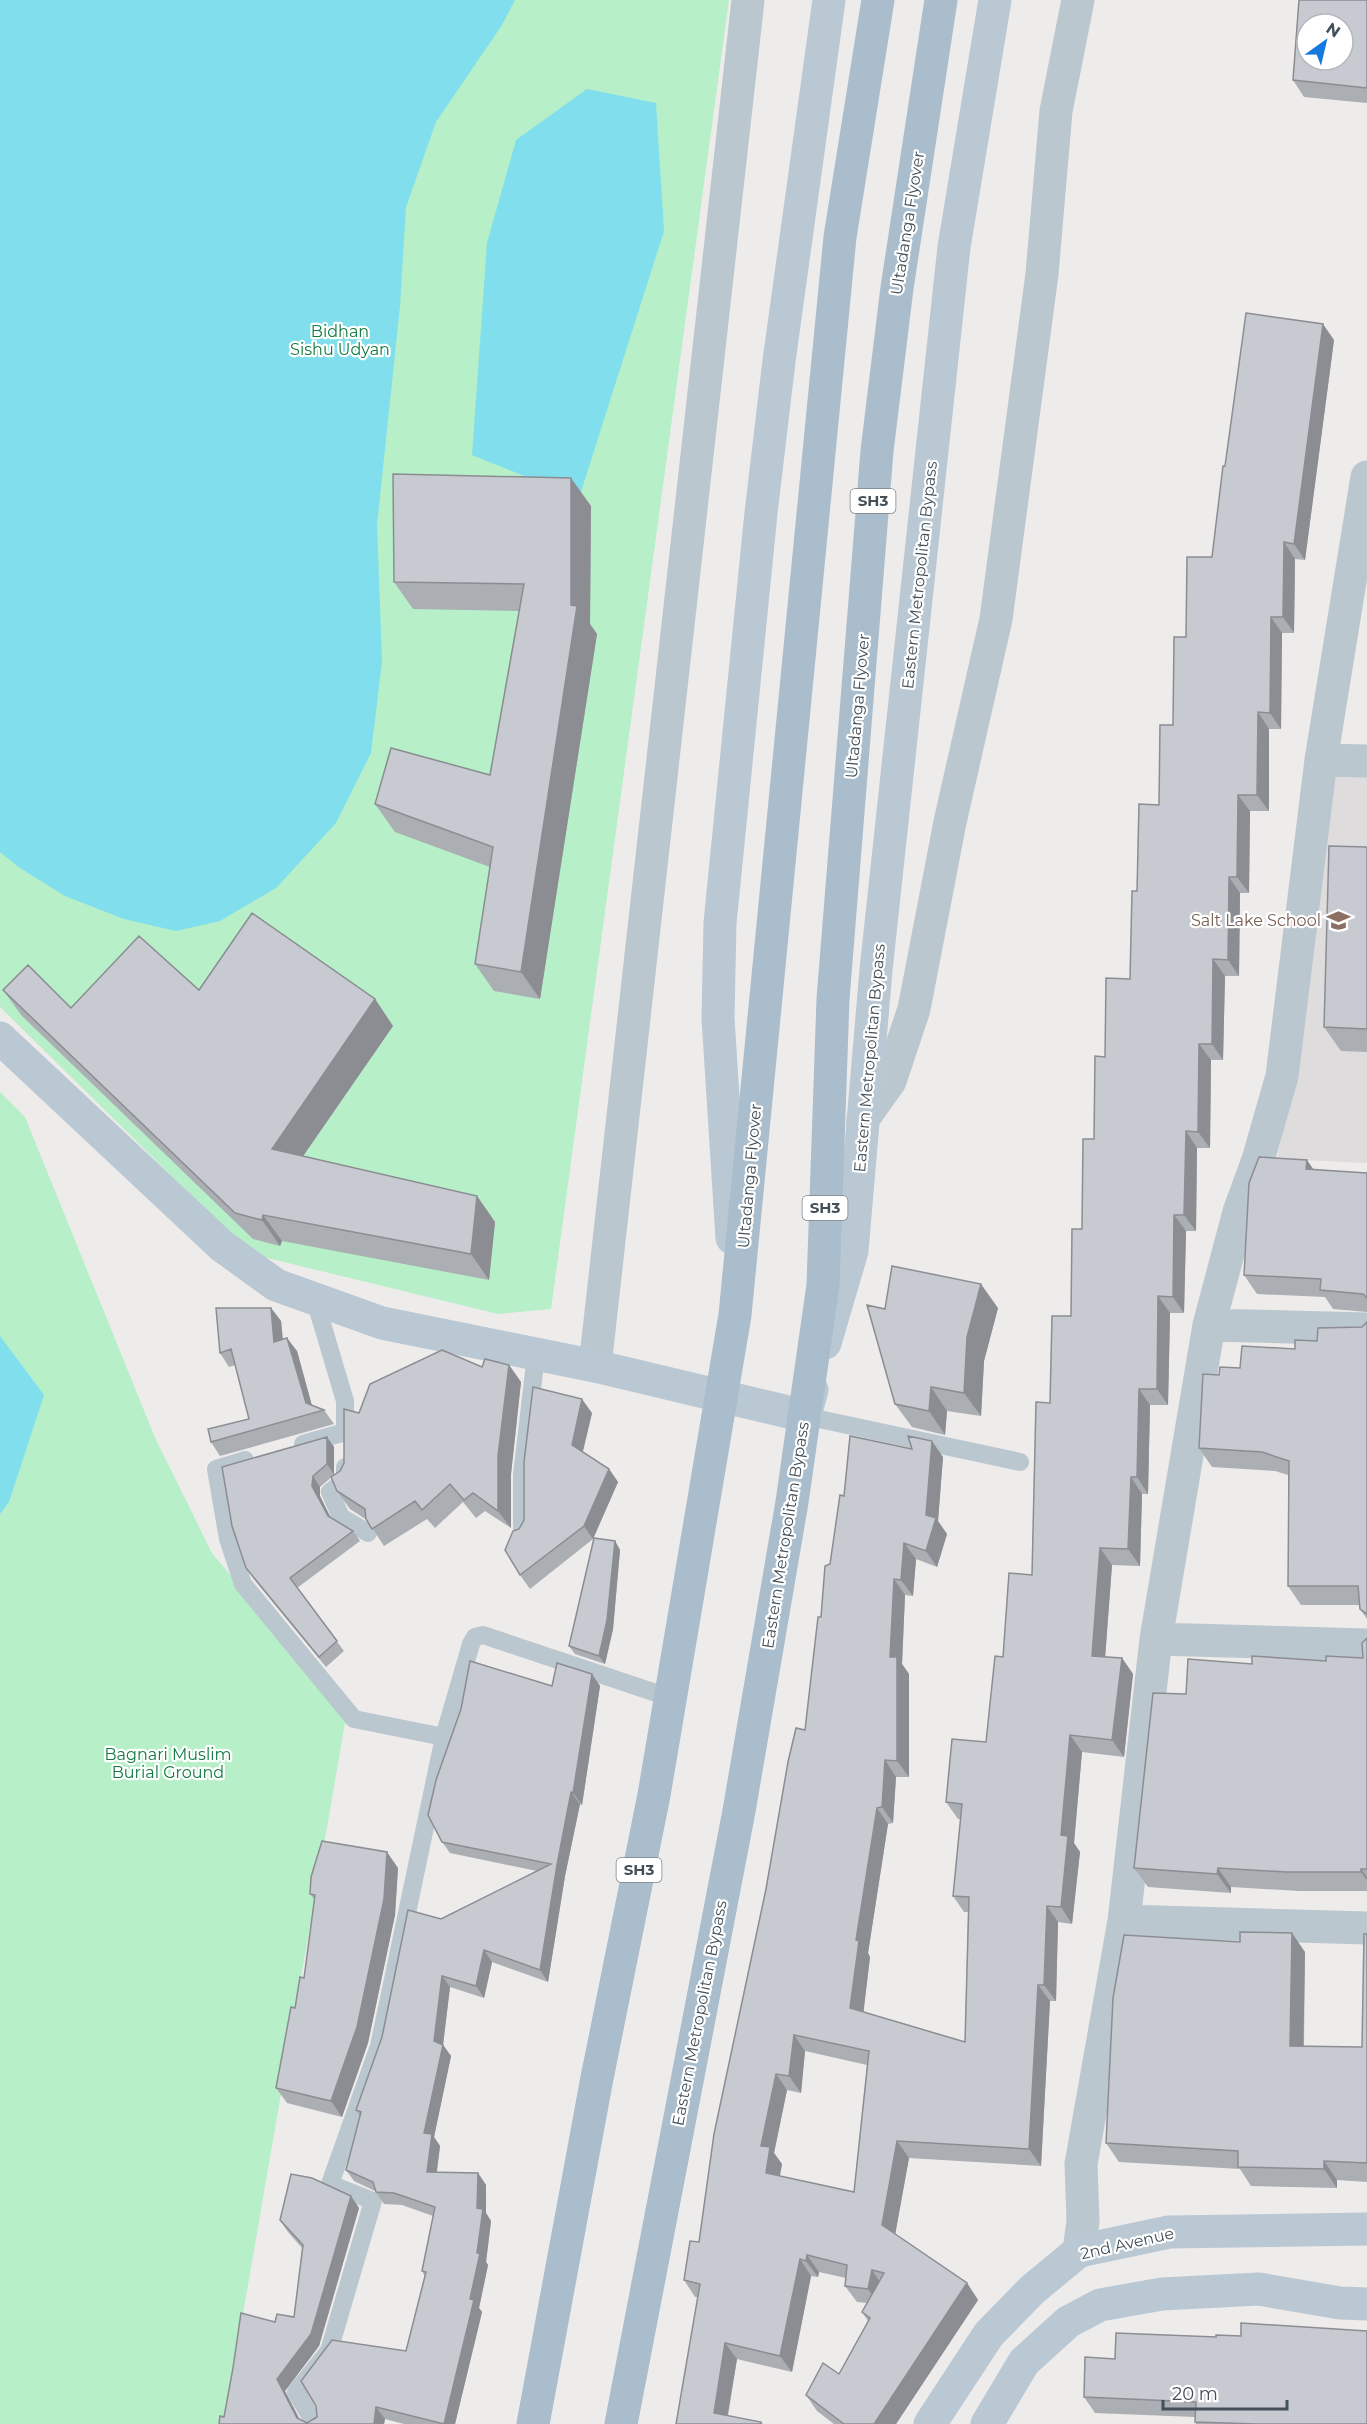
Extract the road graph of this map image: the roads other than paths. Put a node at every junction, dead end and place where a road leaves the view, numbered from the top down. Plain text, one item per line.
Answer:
1 (748, 0) edge
2 (829, 0) edge
3 (995, 0) edge
4 (1078, 0) edge
5 (878, 1) edge
6 (941, 3) edge
7 (1367, 477) edge
8 (1321, 760) junction
9 (1367, 761) edge
10 (0, 1038) edge
11 (863, 1119) junction
12 (315, 1300) junction
13 (735, 1315) junction
14 (1209, 1325) junction
15 (1367, 1329) edge
16 (536, 1355) junction
17 (595, 1366) junction
18 (722, 1397) junction
19 (805, 1416) junction
20 (345, 1431) junction
21 (280, 1450) edge
22 (259, 1456) edge
23 (1020, 1462) dead end
24 (368, 1533) edge
25 (522, 1533) edge
26 (1156, 1639) junction
27 (1367, 1644) edge
28 (671, 1698) junction
29 (444, 1737) junction
30 (1124, 1921) junction
31 (1367, 1928) edge
32 (1367, 2229) edge
33 (1079, 2251) junction
34 (1367, 2304) edge
35 (991, 2421) edge
36 (315, 2424) edge
37 (533, 2424) edge
38 (621, 2424) edge
39 (930, 2424) edge

1 - 17 street
2 - 13 main road
3 - 11 main road, Eastern Metropolitan Bypass
4 - 11 street
5 - 13 main road, Ultadanga Flyover / SH3
6 - 19 main road, Ultadanga Flyover / SH3
7 - 8 street
8 - 9 street
8 - 14 street
10 - 12 main road
11 - 19 main road, Eastern Metropolitan Bypass
12 - 16 main road
12 - 20 lane
13 - 18 main road, SH3
14 - 15 street
14 - 26 street
16 - 17 main road
16 - 25 lane
17 - 18 main road
18 - 19 main road
18 - 28 main road, SH3
19 - 23 lane
19 - 38 main road, Eastern Metropolitan Bypass / SH3
20 - 21 lane
20 - 24 lane
22 - 29 lane
26 - 27 street
26 - 30 street
28 - 29 lane
28 - 37 main road, SH3
29 - 36 lane
30 - 31 street
30 - 33 street
32 - 33 main road, 2nd Avenue
33 - 39 main road, 2nd Avenue
34 - 35 main road

